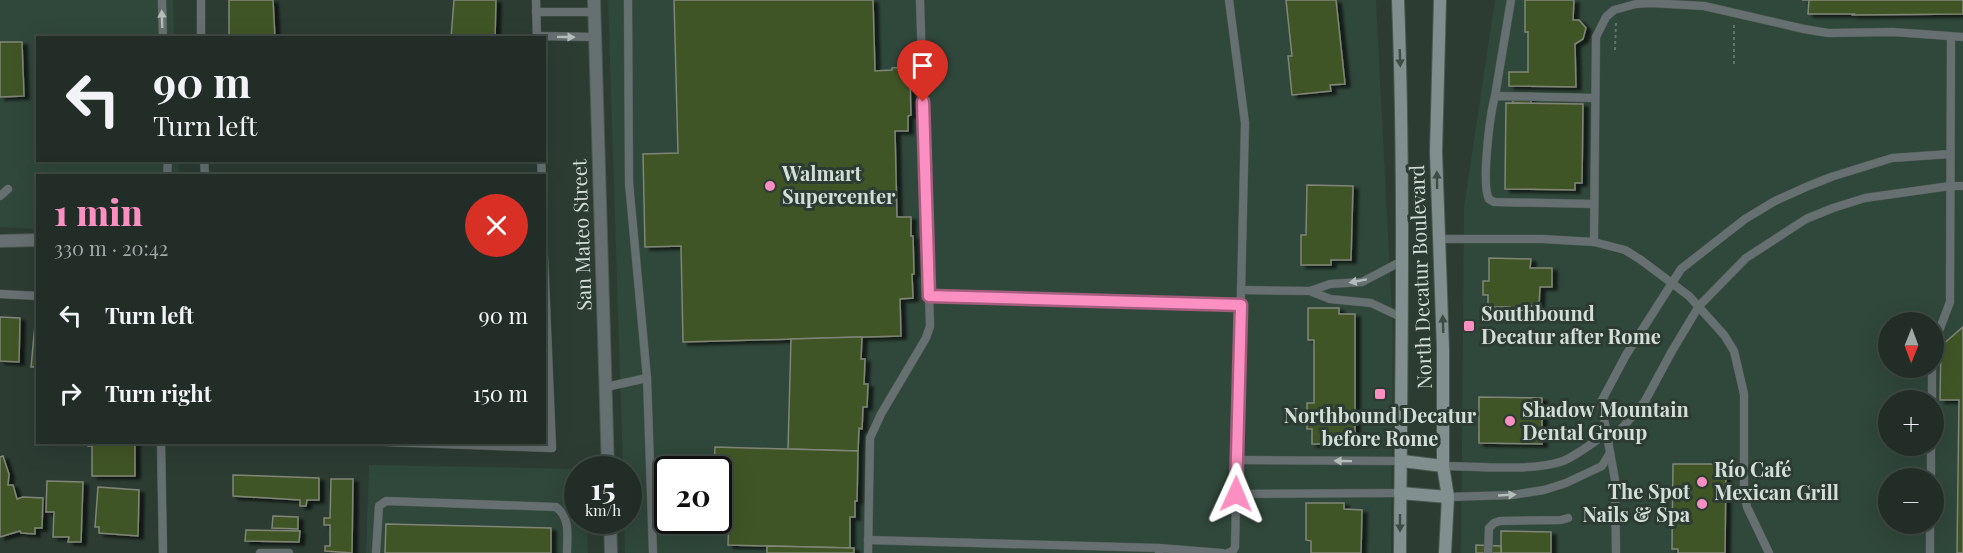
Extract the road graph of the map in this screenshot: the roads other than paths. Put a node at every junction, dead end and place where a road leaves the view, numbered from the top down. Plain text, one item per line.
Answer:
1 (162, 0) edge
2 (201, 0) edge
3 (536, 0) edge
4 (628, 0) edge
5 (921, 0) edge
6 (1229, 0) edge
7 (1398, 0) edge
8 (1440, 0) edge
9 (1511, 0) edge
10 (594, 6) edge
11 (537, 12) junction
12 (163, 36) edge
13 (201, 36) edge
14 (537, 36) edge
15 (546, 37) edge
16 (595, 37) junction
17 (1951, 37) junction
18 (1963, 38) edge
19 (1495, 96) junction
20 (1595, 98) junction
21 (1950, 154) junction
22 (1950, 186) junction
23 (1963, 186) edge
24 (8, 189) dead end
25 (0, 196) edge
26 (1594, 204) junction
27 (1439, 239) junction
28 (0, 240) edge
29 (36, 240) edge
30 (1594, 242) junction
31 (1402, 261) junction
32 (1674, 283) junction
33 (1241, 290) junction
34 (1310, 291) junction
35 (0, 294) edge
36 (36, 296) edge
37 (929, 296) junction
38 (546, 305) edge
39 (1241, 305) junction
40 (1699, 306) junction
41 (1403, 318) junction
42 (1944, 318) edge
43 (647, 378) junction
44 (606, 387) junction
45 (1607, 438) junction
46 (160, 444) edge
47 (441, 444) edge
48 (1610, 453) junction
49 (608, 456) edge
50 (1237, 460) junction
51 (1402, 461) junction
52 (1443, 466) junction
53 (1400, 493) junction
54 (1236, 494) junction
55 (1448, 497) junction
56 (1568, 518) dead end
57 (610, 534) edge
58 (1930, 534) edge
59 (868, 540) junction
60 (1159, 551) edge
61 (163, 553) edge
62 (260, 553) edge
63 (289, 553) edge
64 (376, 553) edge
65 (567, 553) edge
66 (611, 553) edge
67 (653, 553) edge
68 (868, 553) edge
69 (1222, 553) edge
70 (1228, 553) edge
71 (1400, 553) edge
72 (1445, 553) edge
73 (1488, 553) edge
74 (1616, 553) edge
75 (1769, 553) edge
76 (1930, 553) edge

12 -> 1 lane
2 - 13 lane
3 - 11 lane
4 - 43 lane
5 - 37 lane
6 - 33 lane
7 -> 31 main road, North Decatur Boulevard
27 -> 8 main road, North Decatur Boulevard
9 - 19 lane
10 - 11 lane
10 - 16 street, San Mateo Street
11 - 14 lane
15 -> 16 lane
16 - 44 street, San Mateo Street
17 - 18 lane
17 - 20 lane
17 - 21 lane
19 - 20 lane
19 - 26 lane
20 - 26 lane
21 - 22 lane
21 - 32 lane
22 - 23 lane
22 - 40 lane
22 - 42 lane
24 - 25 lane
26 - 30 lane
27 - 30 lane
52 -> 27 main road, North Decatur Boulevard
28 - 29 street
30 - 32 lane
31 -> 34 lane
31 - 41 main road, North Decatur Boulevard
32 - 40 lane
32 - 45 lane
33 - 34 lane
33 - 39 lane
34 - 41 lane
35 - 36 lane
37 - 39 lane
37 - 59 lane
38 - 47 lane
39 - 50 lane
40 - 45 lane
40 - 75 lane
41 - 51 main road, North Decatur Boulevard
43 - 44 lane
43 - 67 lane
44 - 49 street, San Mateo Street
45 - 48 lane
45 - 52 lane
46 - 61 lane
55 -> 48 lane
48 - 74 lane
51 -> 50 lane
50 - 54 lane
51 - 52 main road
51 - 53 main road, North Decatur Boulevard
52 - 55 main road, North Decatur Boulevard
53 - 54 lane
53 - 55 main road
53 -> 71 main road, North Decatur Boulevard
54 - 70 lane
55 - 72 main road, North Decatur Boulevard
56 - 73 lane
57 - 66 street
58 - 76 lane
59 - 60 lane
59 - 68 lane
60 - 69 lane
62 - 63 lane
64 - 65 lane

